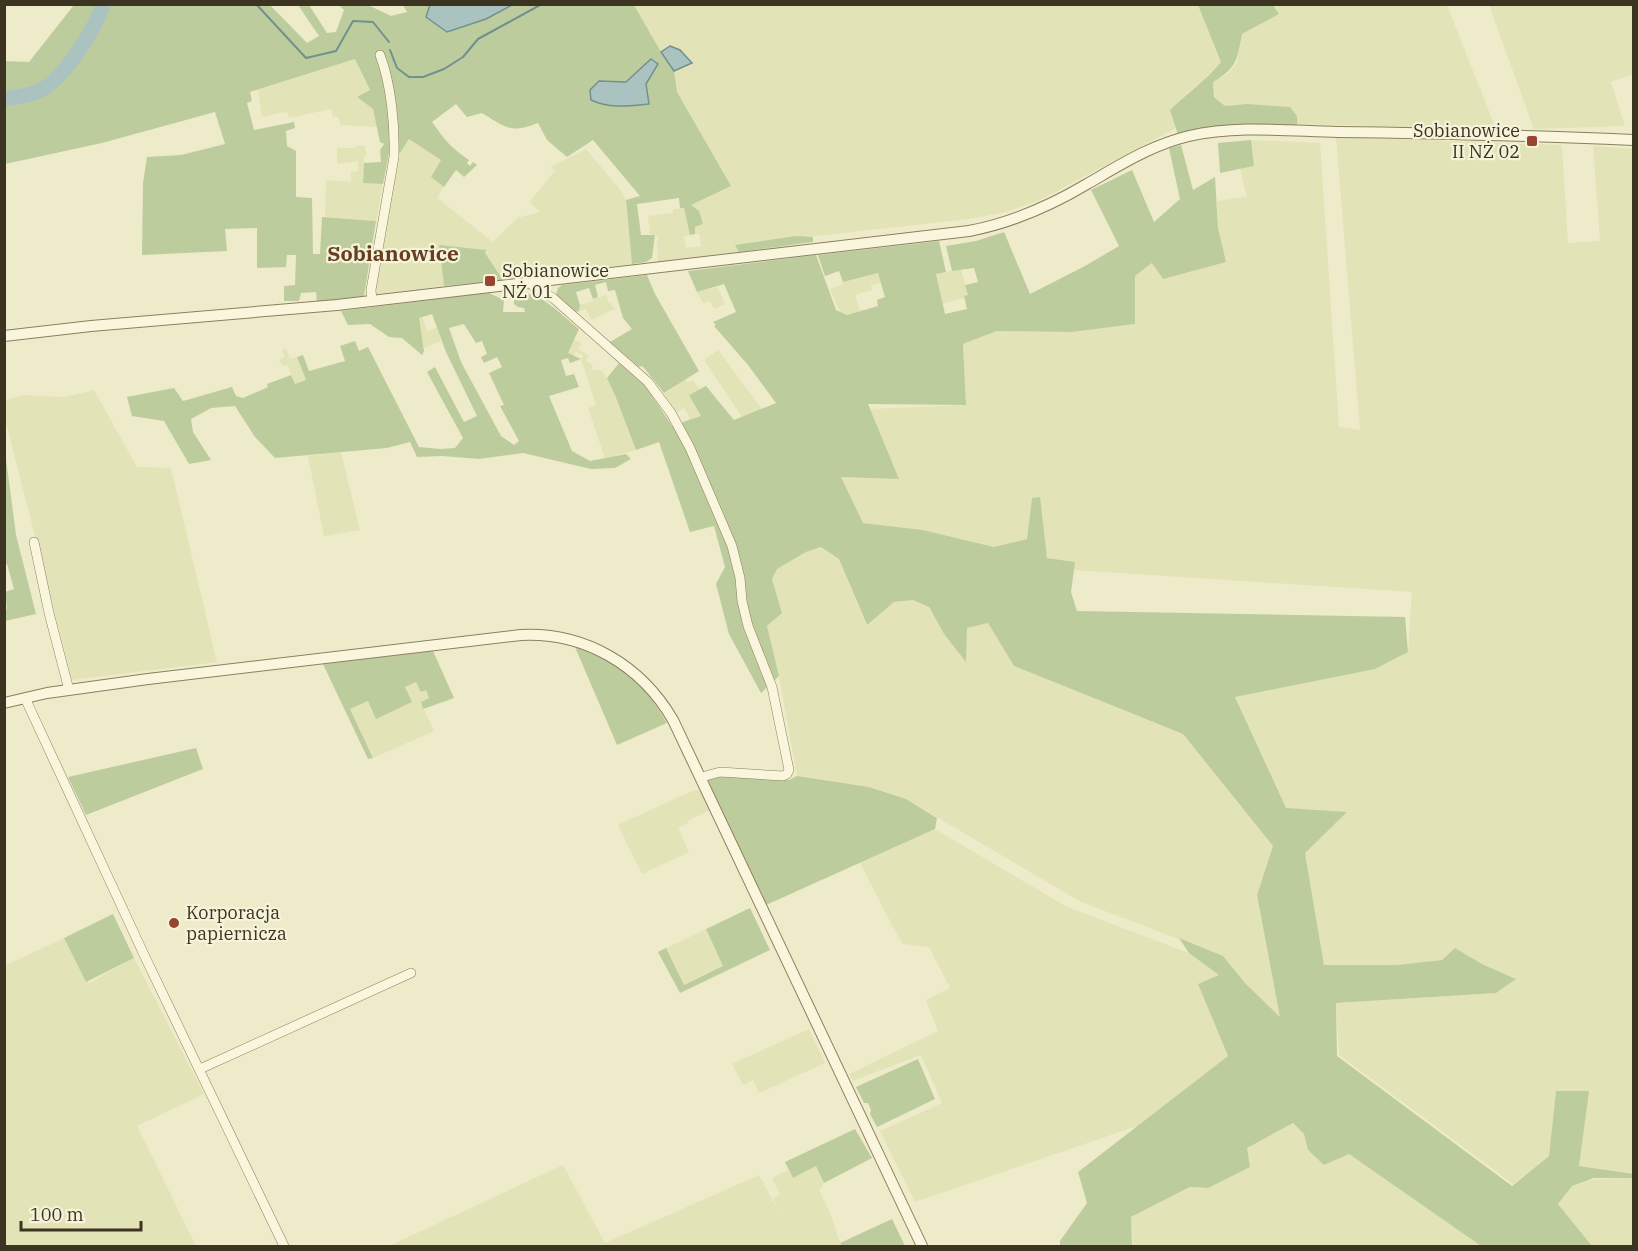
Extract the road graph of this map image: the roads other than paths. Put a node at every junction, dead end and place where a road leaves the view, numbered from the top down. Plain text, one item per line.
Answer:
1 (380, 54) dead end
2 (1634, 140) edge
3 (556, 280) junction
4 (531, 283) junction
5 (553, 298) junction
6 (372, 301) junction
7 (4, 336) edge
8 (34, 542) dead end
9 (69, 690) junction
10 (25, 698) junction
11 (4, 702) edge
12 (702, 777) junction
13 (411, 973) dead end
14 (200, 1069) junction
15 (284, 1246) edge
16 (922, 1246) edge

1 - 6 street
2 - 3 street
3 - 4 street
3 - 5 street
4 - 5 street
4 - 6 street
5 - 12 street
6 - 7 street
8 - 9 street
9 - 10 street
9 - 12 street
10 - 11 street
10 - 14 street
12 - 16 street
13 - 14 street
14 - 15 street

